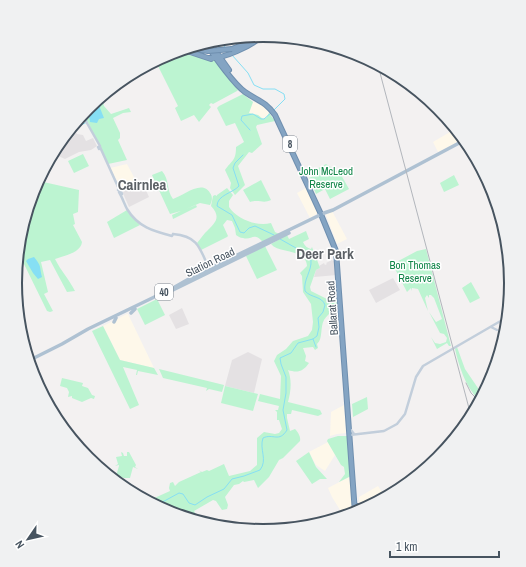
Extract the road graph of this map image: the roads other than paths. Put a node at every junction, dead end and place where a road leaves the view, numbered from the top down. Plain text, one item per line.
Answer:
1 (248, 43) edge
2 (253, 43) edge
3 (242, 44) edge
4 (213, 48) edge
5 (208, 49) edge
6 (232, 49) junction
7 (193, 53) edge
8 (219, 59) junction
9 (85, 121) edge
10 (458, 143) edge
11 (458, 143) edge
12 (418, 166) junction
13 (322, 214) junction
14 (209, 268) junction
15 (339, 274) junction
16 (126, 308) dead end
17 (135, 309) junction
18 (122, 313) junction
19 (131, 314) dead end
20 (113, 320) junction
21 (501, 321) edge
22 (501, 321) edge
23 (498, 323) junction
24 (492, 327) junction
25 (474, 336) junction
26 (34, 359) edge
27 (353, 434) junction
28 (355, 498) junction
29 (356, 506) edge
30 (356, 506) edge

1 - 6 highway
2 - 6 highway
3 - 6 highway
4 - 8 highway, Ballarat Road / 8
5 - 6 highway, bridge
5 - 8 highway, Ballarat Road / 8
6 - 8 highway
7 - 8 highway
8 - 13 highway, Ballarat Road / 8
9 - 14 main road
10 - 12 main road, 40
11 - 12 main road, 40
12 - 13 main road, Station Road / 40
13 - 14 main road, Station Road / 40
13 - 15 highway, Ballarat Road / 8
13 - 15 highway, Ballarat Road / 8
14 - 17 main road, Station Road / 40
14 - 18 main road, Station Road / 40
15 - 27 highway, Ballarat Road / 8
16 - 18 main road
17 - 19 main road
17 - 20 main road, Station Road / 40
18 - 20 main road, Station Road / 40
20 - 26 main road, Station Road / 40
21 - 23 main road
22 - 25 main road
23 - 24 main road
23 - 24 main road
24 - 25 main road
25 - 27 main road
27 - 28 highway, Ballarat Road / 8
28 - 29 highway, Ballarat Road / 8
28 - 30 highway, Ballarat Road / 8

